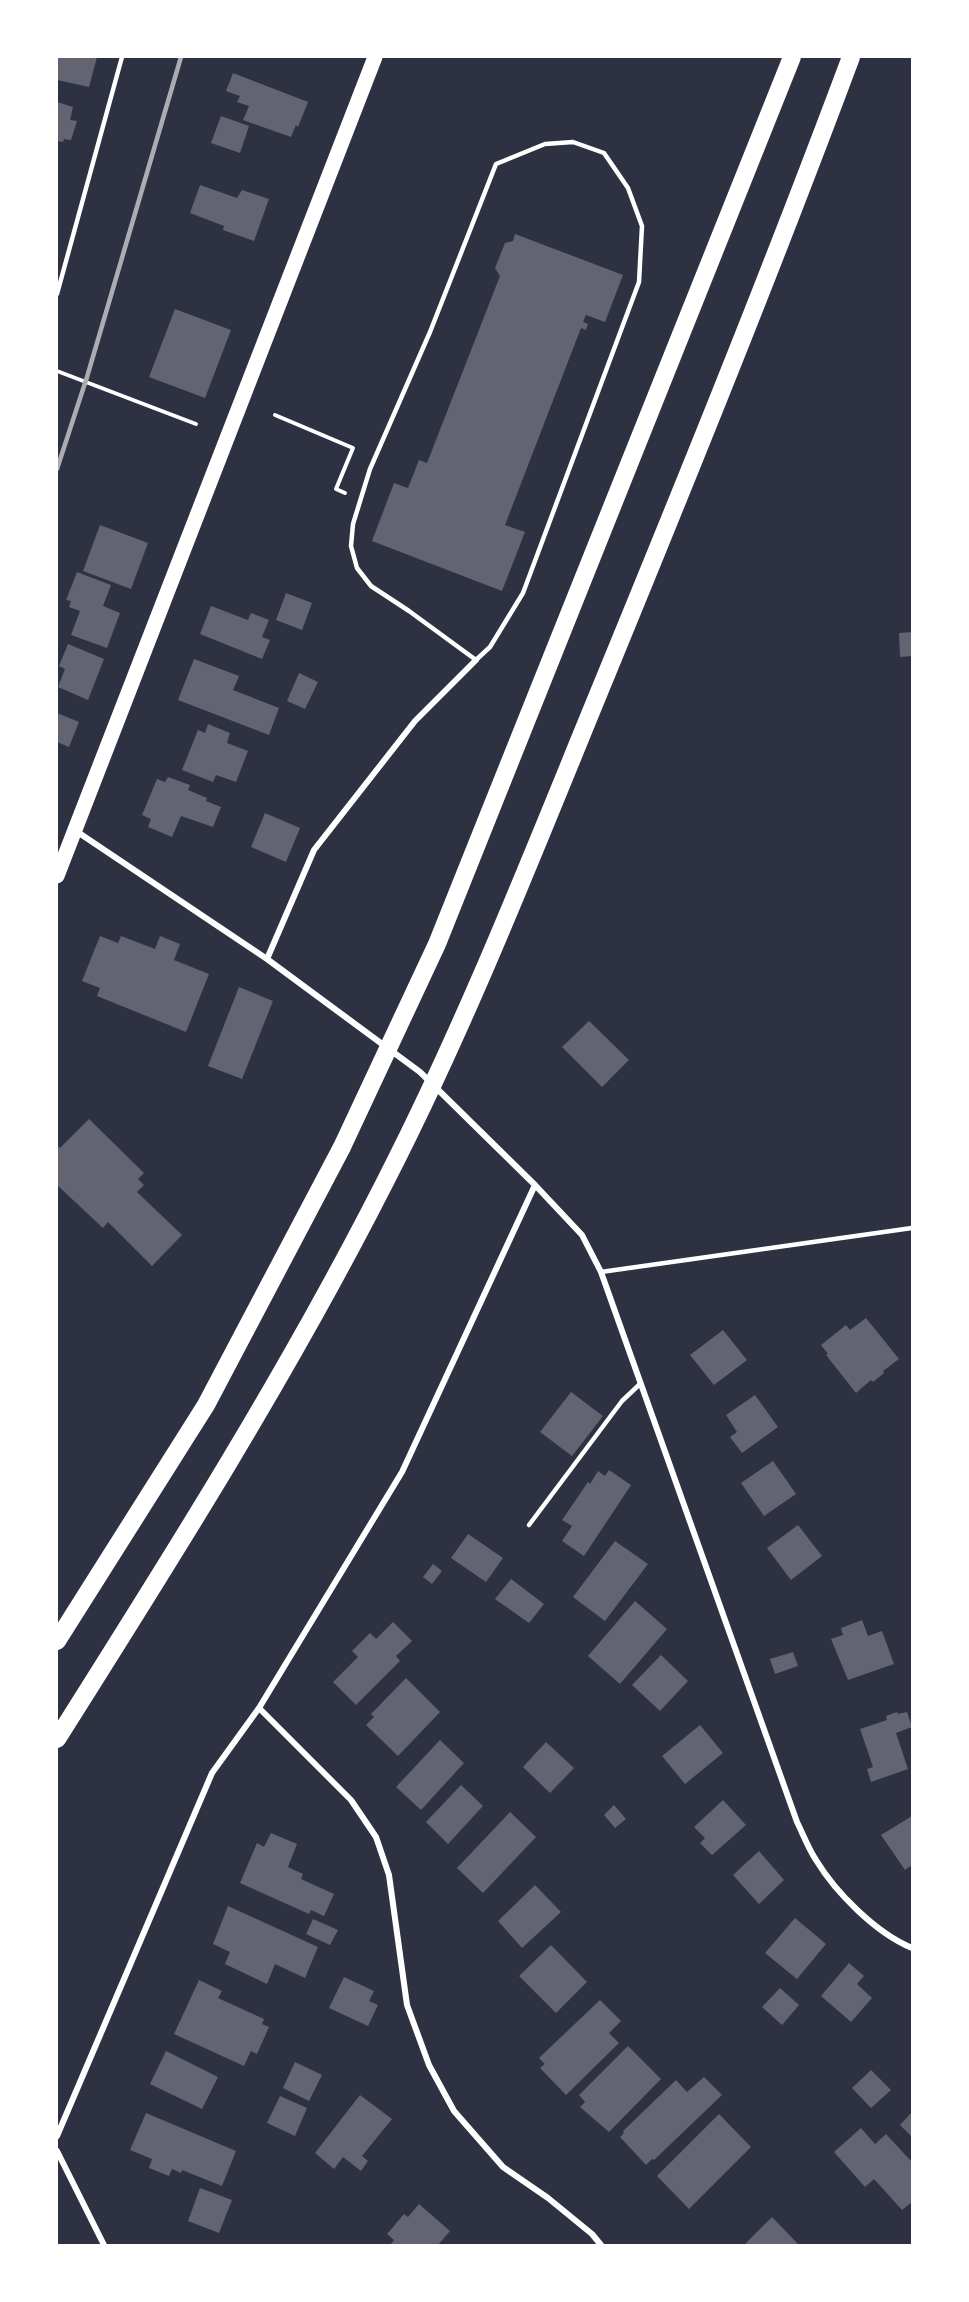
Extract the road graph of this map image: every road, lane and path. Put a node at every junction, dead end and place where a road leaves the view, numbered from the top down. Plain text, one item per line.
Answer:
1 (122, 57) edge
2 (375, 57) edge
3 (792, 57) edge
4 (850, 57) edge
5 (57, 294) edge
6 (57, 371) edge
7 (275, 415) dead end
8 (196, 424) dead end
9 (336, 489) dead end
10 (476, 660) junction
11 (76, 831) junction
12 (57, 876) edge
13 (267, 959) junction
14 (535, 1185) junction
15 (912, 1227) edge
16 (601, 1272) junction
17 (641, 1383) junction
18 (529, 1526) dead end
19 (57, 1641) edge
20 (259, 1708) junction
21 (57, 1739) edge
22 (912, 1948) edge
23 (57, 2136) edge
24 (57, 2151) edge
25 (104, 2245) edge
26 (601, 2245) edge

1 - 5 lane
2 - 11 main road
3 - 19 highway
4 - 21 highway
6 - 8 path
7 - 9 path
10 - 10 lane
10 - 13 street
11 - 12 main road
11 - 13 street
13 - 14 street
14 - 16 street
14 - 20 street
15 - 16 lane
16 - 17 street
17 - 18 lane
17 - 22 street
20 - 23 street
20 - 26 street
24 - 25 street

